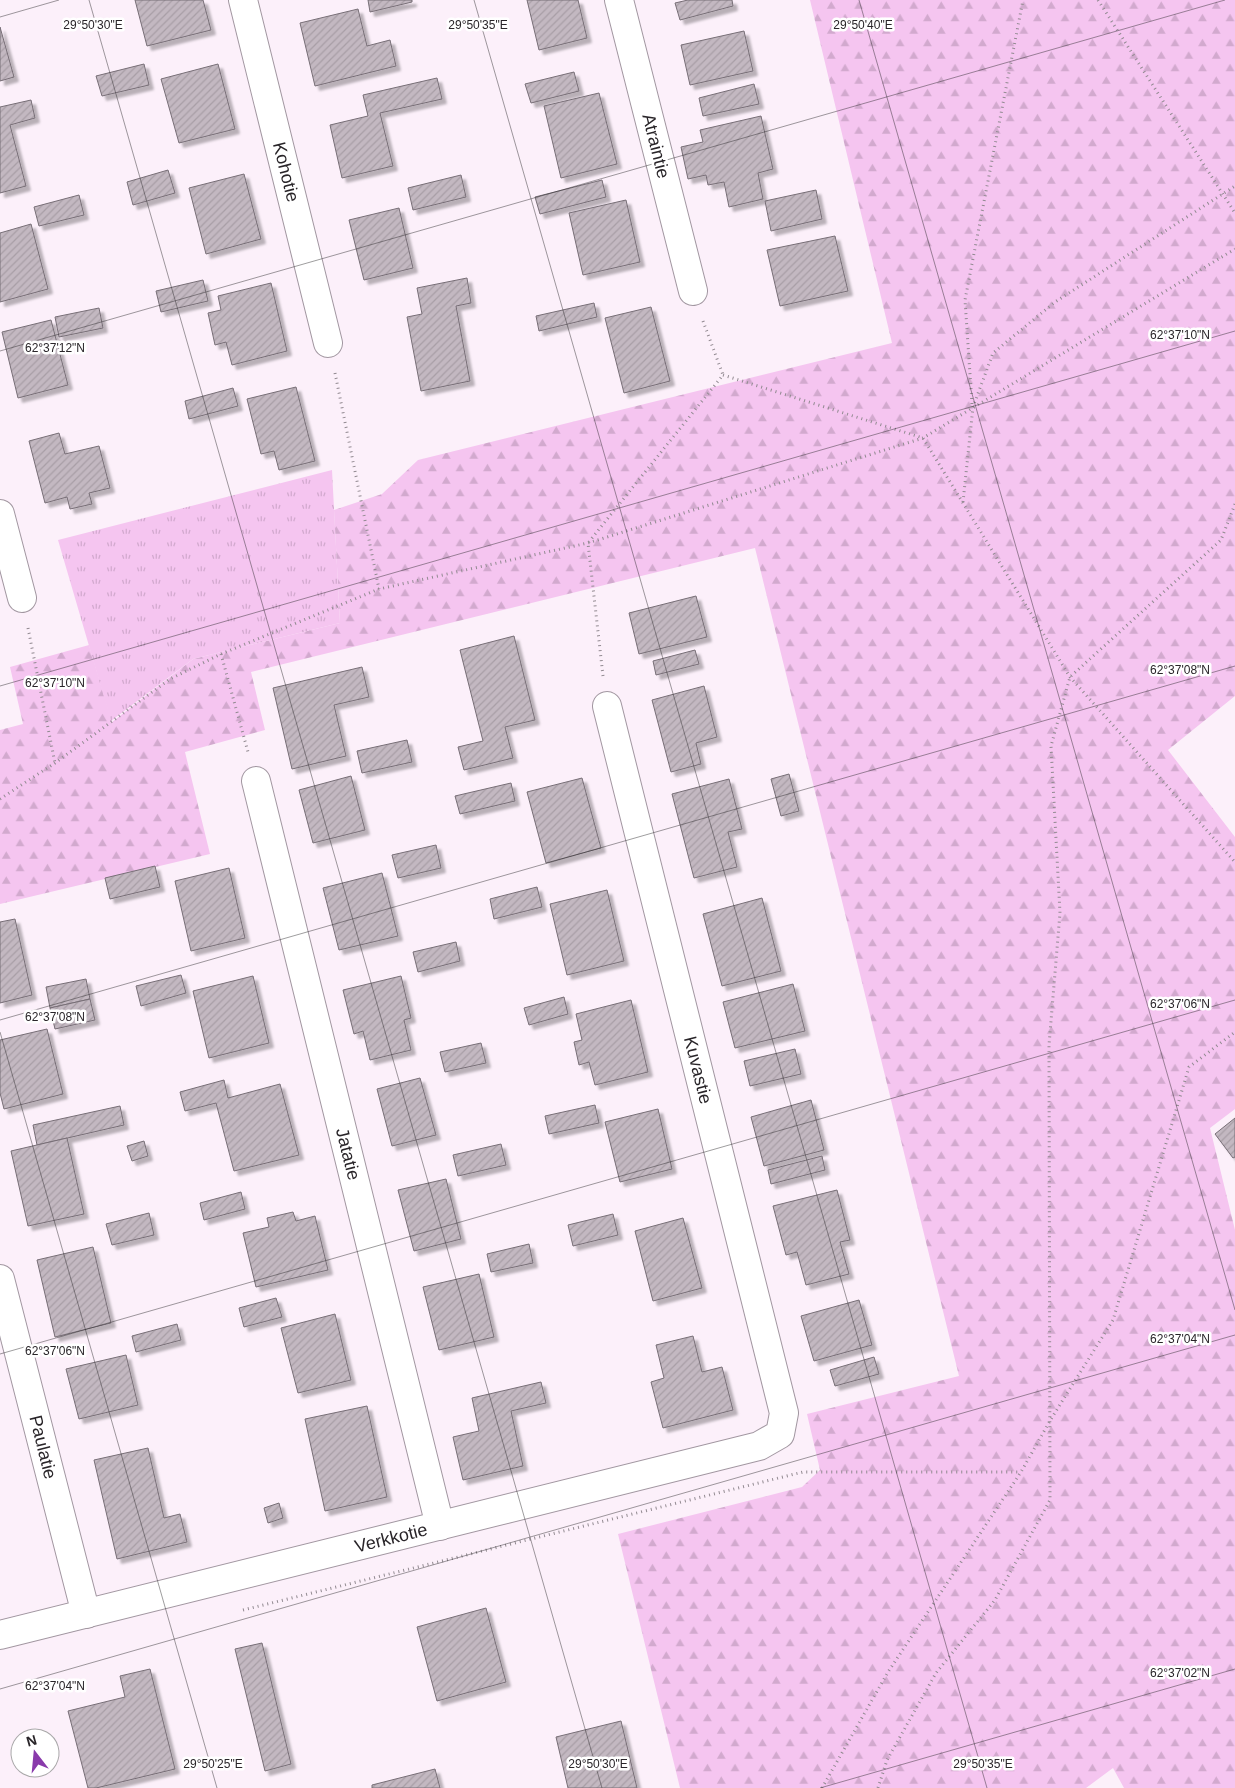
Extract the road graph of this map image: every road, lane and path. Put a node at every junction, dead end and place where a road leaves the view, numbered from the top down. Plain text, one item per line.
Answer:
1 (243, 0) edge
2 (618, 0) edge
3 (1023, 0) edge
4 (1098, 0) edge
5 (1235, 186) edge
6 (1222, 194) junction
7 (1235, 214) edge
8 (1235, 249) edge
9 (692, 291) joint
10 (328, 343) joint
11 (723, 375) junction
12 (972, 407) junction
13 (922, 438) junction
14 (962, 503) junction
15 (1235, 504) edge
16 (0, 514) edge
17 (588, 543) junction
18 (379, 589) junction
19 (22, 598) joint
20 (221, 654) junction
21 (1070, 677) junction
22 (607, 706) joint
23 (55, 763) junction
24 (256, 781) joint
25 (0, 799) edge
26 (1235, 862) edge
27 (1235, 1032) edge
28 (0, 1279) edge
29 (1050, 1419) junction
30 (780, 1434) joint
31 (1021, 1472) junction
32 (440, 1526) junction
33 (241, 1610) dead end
34 (86, 1614) junction
35 (0, 1635) edge
36 (822, 1788) edge
37 (878, 1788) edge

1 - 10 street, Kohotie
2 - 9 street, Atraintie
3 - 12 path
4 - 6 path
5 - 6 path
6 - 7 path
6 - 12 path
8 - 12 path
9 - 11 path
10 - 18 path
11 - 13 path
11 - 17 path
12 - 13 path
12 - 14 path
13 - 14 path
13 - 17 path
14 - 21 path
15 - 21 path
16 - 19 street
17 - 18 path
17 - 22 path
18 - 20 path
19 - 23 path
20 - 23 path
20 - 24 path
21 - 26 path
21 - 29 path
22 - 30 street, Kuvastie
23 - 25 path
24 - 32 street, Jatatie
27 - 29 path
28 - 34 street, Paulatie
29 - 31 path
29 - 37 path
30 - 32 street, Verkkotie
31 - 33 path
31 - 36 path
32 - 34 street, Verkkotie
34 - 35 street, Verkkotie

